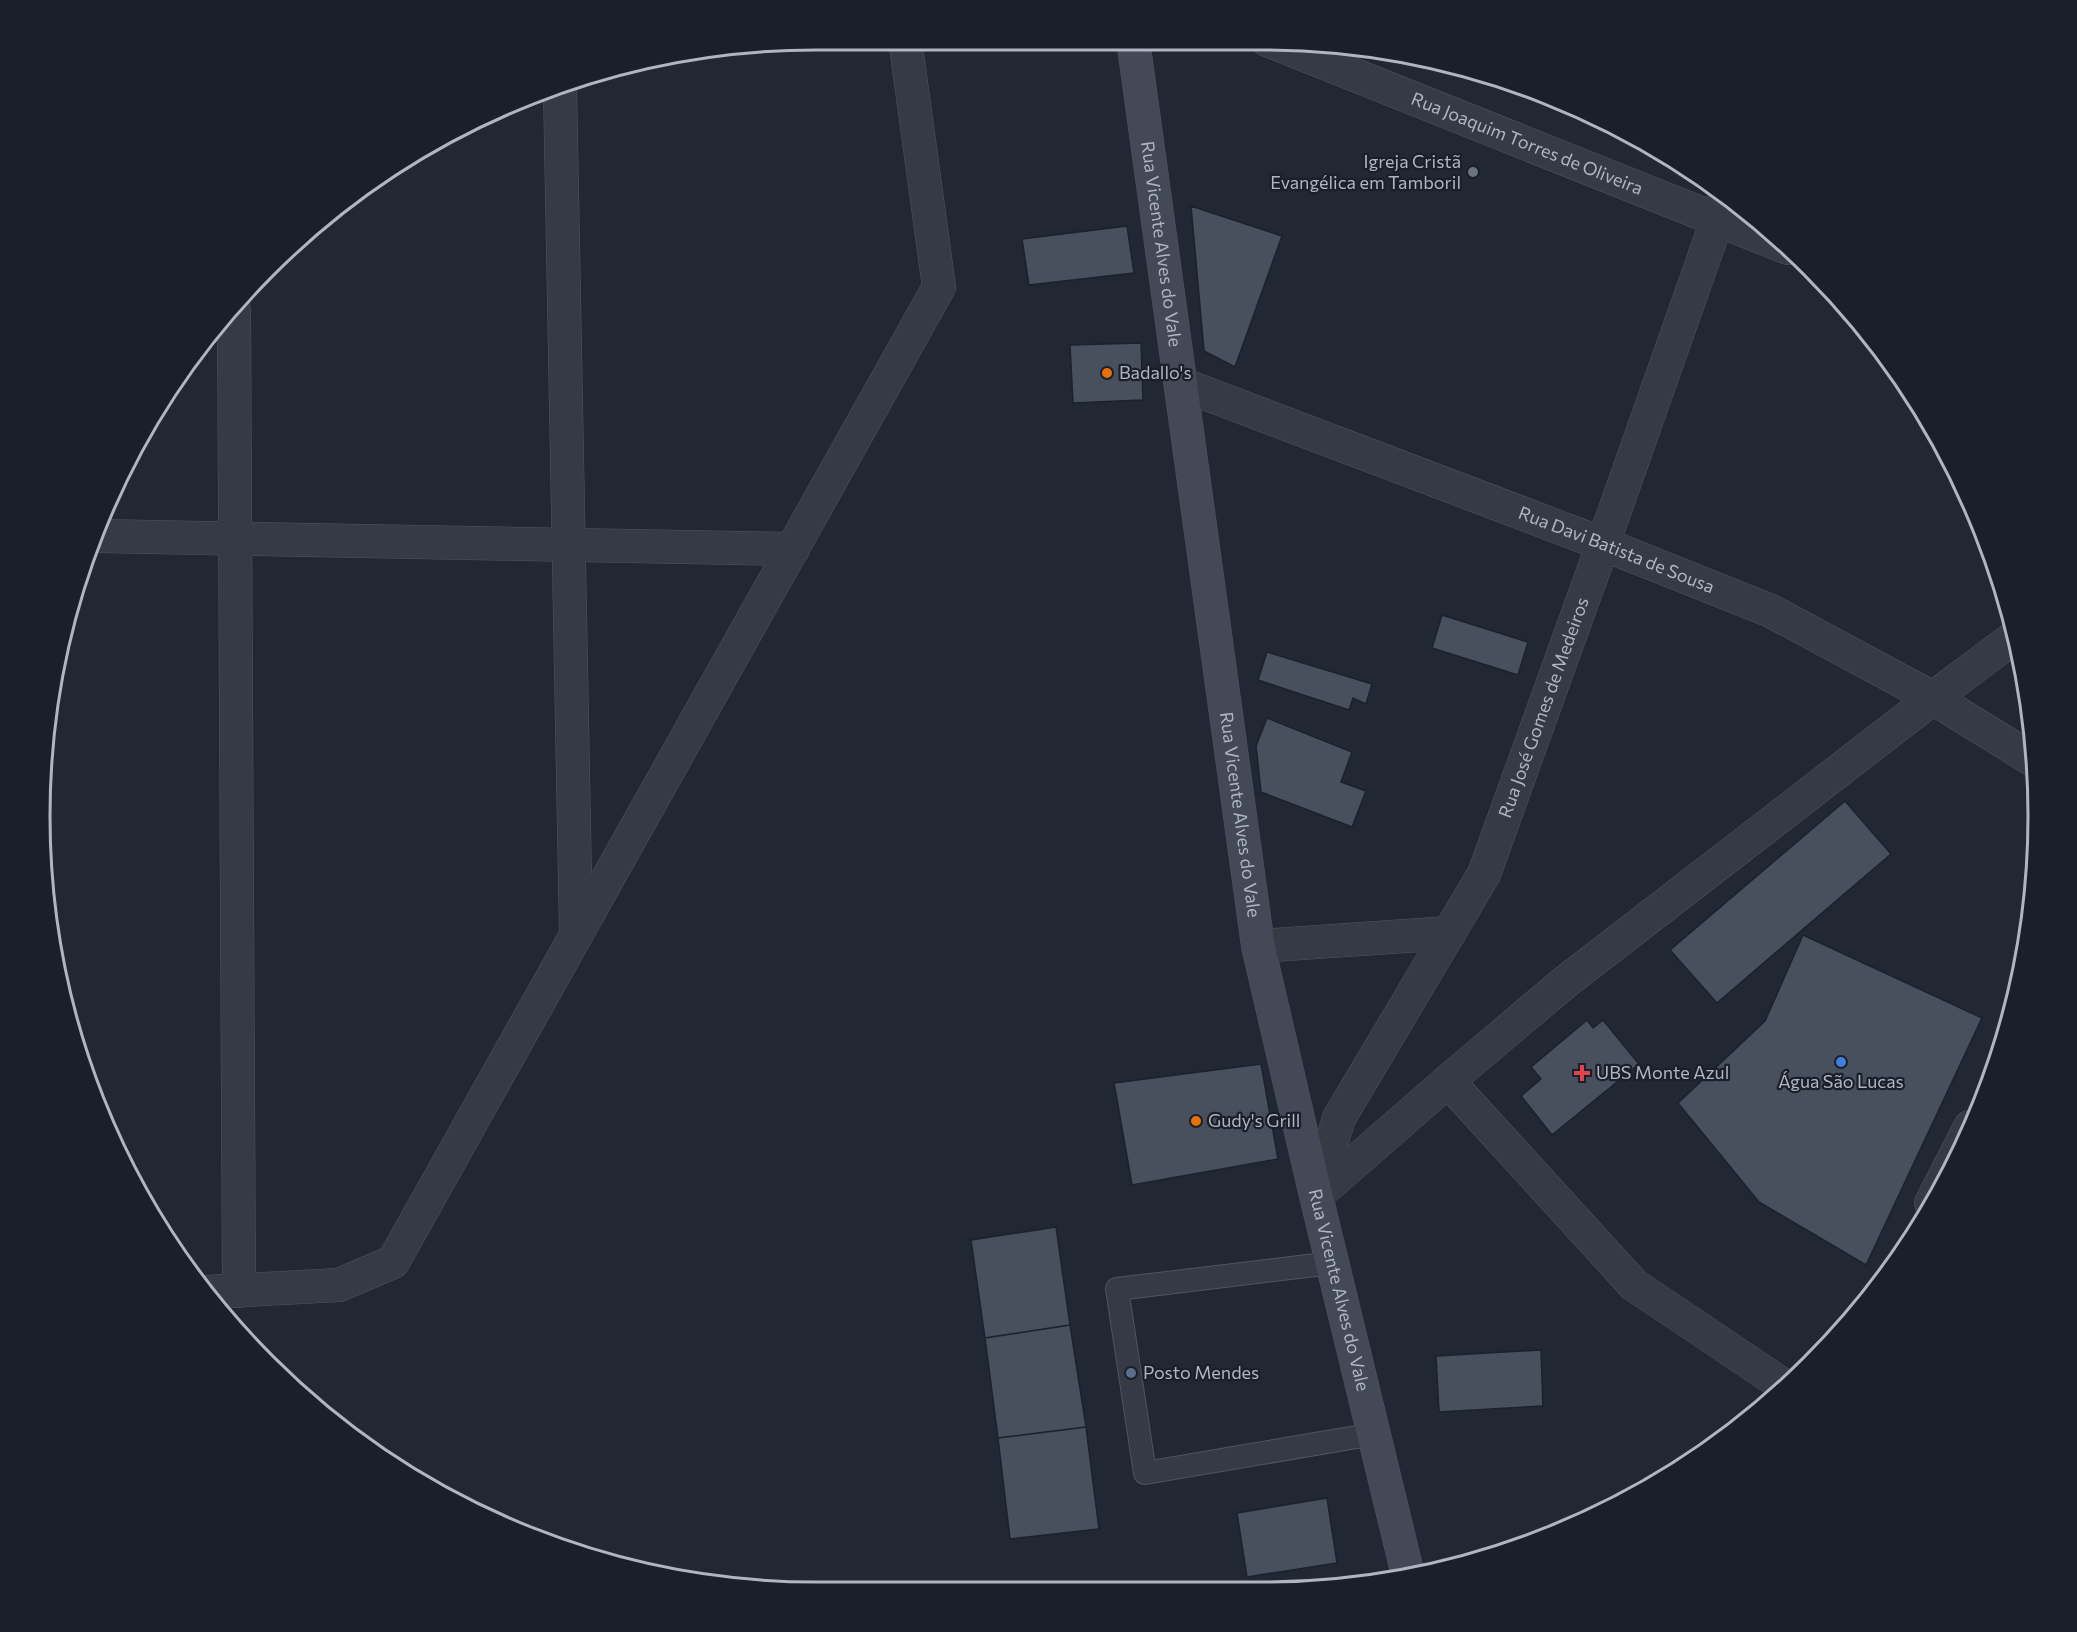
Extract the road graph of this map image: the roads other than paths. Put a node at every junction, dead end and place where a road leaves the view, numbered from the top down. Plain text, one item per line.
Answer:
1 (906, 49) edge
2 (1134, 49) edge
3 (1300, 51) edge
4 (560, 94) edge
5 (1721, 209) edge
6 (1748, 224) edge
7 (234, 318) edge
8 (1181, 384) junction
9 (103, 536) edge
10 (235, 538) junction
11 (569, 544) junction
12 (1603, 544) junction
13 (793, 549) junction
14 (2007, 642) edge
15 (1933, 698) junction
16 (2025, 755) edge
17 (1449, 933) junction
18 (576, 935) junction
19 (1258, 946) junction
20 (1448, 1081) junction
21 (1316, 1196) junction
22 (1332, 1263) junction
23 (239, 1291) junction
24 (215, 1292) edge
25 (1778, 1381) edge
26 (1374, 1434) junction
27 (1406, 1569) edge

1 - 13 street
2 - 8 main road, Rua Vicente Alves do Vale
3 - 5 street, Rua Joaquim Torres de Oliveira
4 - 11 street
5 - 6 street, Rua Joaquim Torres de Oliveira
5 - 12 street, Rua José Gomes de Medeiros
7 - 10 street
8 - 12 street, Rua Davi Batista de Sousa
8 - 19 main road, Rua Vicente Alves do Vale
9 - 10 street
10 - 11 street
10 - 23 street
11 - 13 street
11 - 18 street
12 - 15 street, Rua Davi Batista de Sousa
12 - 17 street, Rua José Gomes de Medeiros
13 - 18 street
14 - 15 street
15 - 16 street, Rua Davi Batista de Sousa
15 - 20 street
17 - 19 street
17 - 21 street, Rua José Gomes de Medeiros
18 - 23 street
19 - 21 main road, Rua Vicente Alves do Vale
20 - 21 street
20 - 25 street
21 - 22 main road, Rua Vicente Alves do Vale
22 - 26 main road, Rua Vicente Alves do Vale
22 - 26 lane
23 - 24 street
26 - 27 main road, Rua Vicente Alves do Vale

